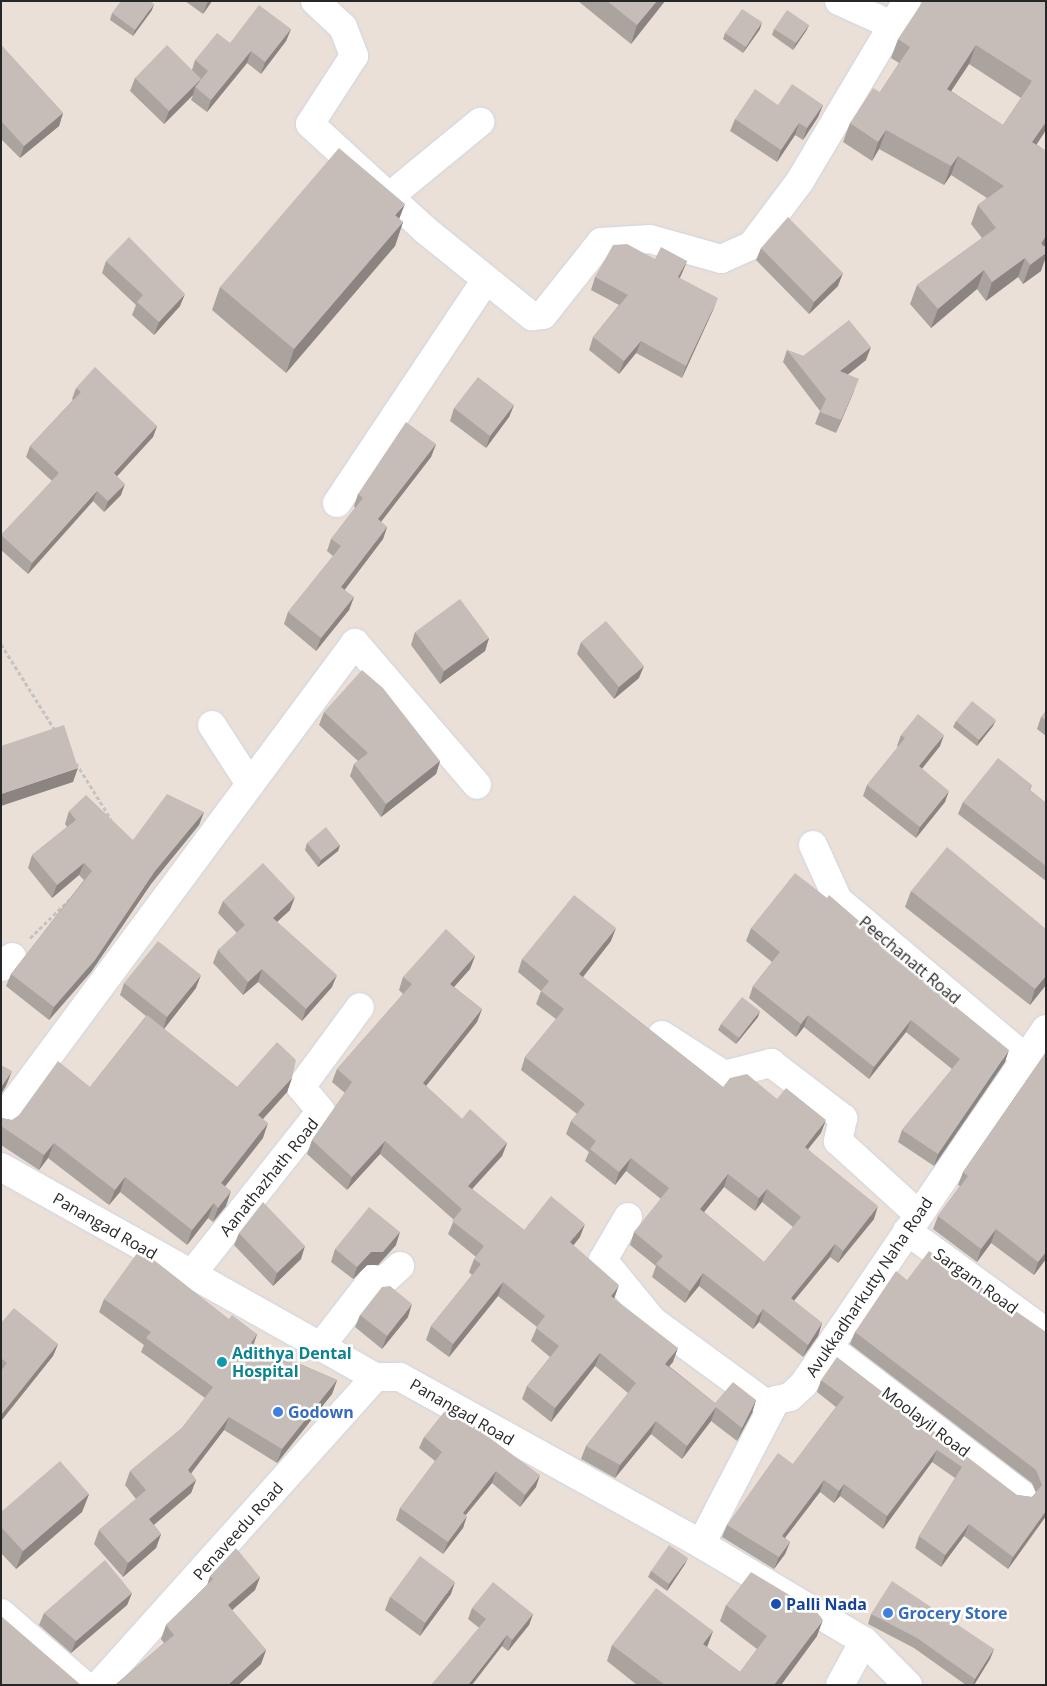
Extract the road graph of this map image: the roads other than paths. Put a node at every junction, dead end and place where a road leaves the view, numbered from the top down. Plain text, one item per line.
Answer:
1 (315, 1) edge
2 (839, 1) edge
3 (907, 1) edge
4 (892, 25) junction
5 (480, 122) dead end
6 (390, 196) junction
7 (484, 280) junction
8 (337, 503) dead end
9 (212, 725) dead end
10 (250, 784) junction
11 (477, 785) dead end
12 (814, 845) dead end
13 (360, 1007) dead end
14 (1046, 1029) edge
15 (662, 1035) dead end
16 (1027, 1059) junction
17 (1, 1120) edge
18 (1, 1167) edge
19 (628, 1217) dead end
20 (913, 1222) junction
21 (400, 1266) dead end
22 (191, 1276) junction
23 (1046, 1332) edge
24 (320, 1347) junction
25 (830, 1348) junction
26 (375, 1377) junction
27 (772, 1408) junction
28 (1022, 1495) edge
29 (701, 1544) junction
30 (1, 1613) edge
31 (864, 1641) junction
32 (84, 1685) edge
33 (99, 1685) edge
34 (840, 1685) edge
35 (908, 1685) edge

1 - 6 street
2 - 4 street
3 - 4 street
4 - 7 street
5 - 6 street
6 - 7 street
7 - 8 street
9 - 10 street
10 - 11 street
10 - 17 street
12 - 16 street, Peechanatt Road
13 - 22 street, Aanathazhath Road
14 - 16 street, Avukkadharkutty Naha Road
15 - 20 street, Sargam Road
16 - 20 street, Avukkadharkutty Naha Road
18 - 22 street, Panangad Road
19 - 27 street
20 - 23 street, Sargam Road
20 - 25 street, Avukkadharkutty Naha Road
21 - 24 street
22 - 24 street, Panangad Road
24 - 26 street, Panangad Road
25 - 27 street, Avukkadharkutty Naha Road
25 - 28 street, Moolayil Road
26 - 29 street, Panangad Road
26 - 33 street, Penaveedu Road
27 - 29 street, Avukkadharkutty Naha Road
29 - 31 street, Panangad Road
30 - 32 street
31 - 34 street
31 - 35 street, Panangad Road

